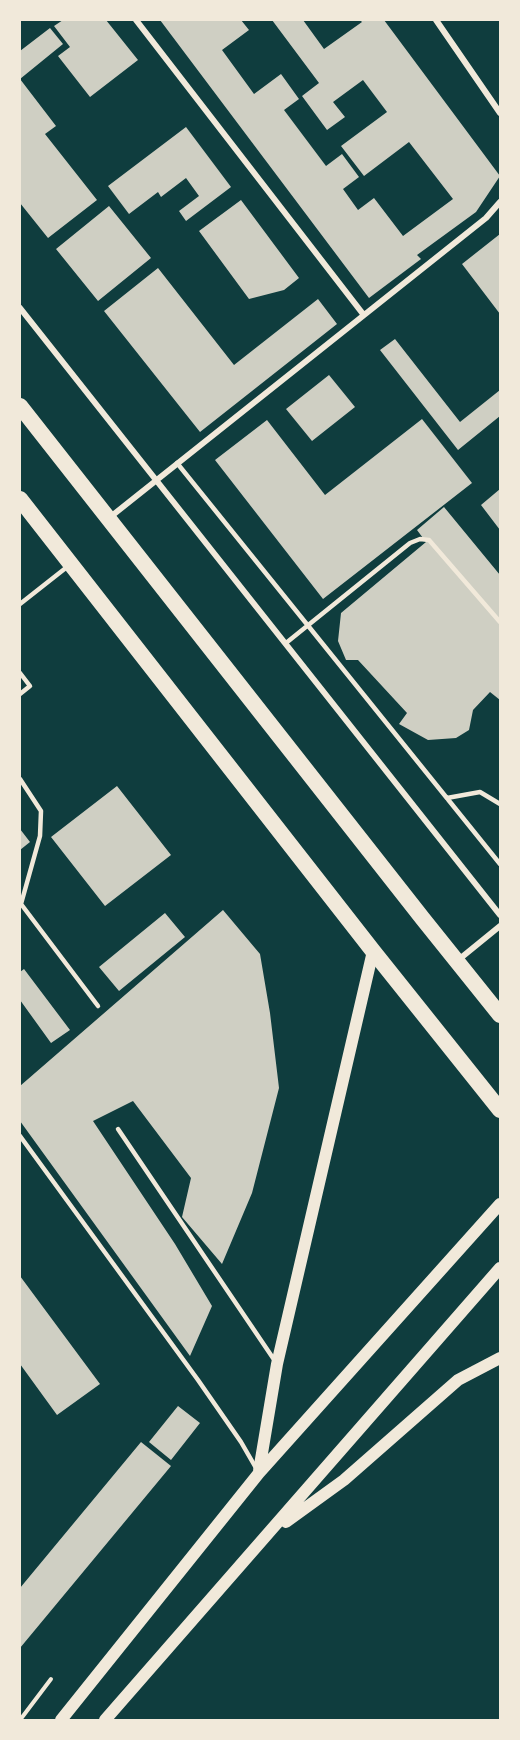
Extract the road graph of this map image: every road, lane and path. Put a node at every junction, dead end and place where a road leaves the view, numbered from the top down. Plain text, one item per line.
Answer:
1 (136, 20) edge
2 (436, 20) edge
3 (501, 113) edge
4 (501, 202) edge
5 (20, 308) edge
6 (363, 314) junction
7 (20, 405) edge
8 (177, 464) junction
9 (155, 480) junction
10 (20, 499) edge
11 (108, 518) junction
12 (71, 564) junction
13 (20, 604) edge
14 (501, 622) edge
15 (308, 626) junction
16 (286, 643) junction
17 (20, 673) edge
18 (20, 694) edge
19 (20, 779) edge
20 (447, 798) junction
21 (501, 804) edge
22 (501, 864) edge
23 (501, 915) edge
24 (501, 926) edge
25 (373, 951) junction
26 (456, 961) junction
27 (98, 1006) dead end
28 (501, 1015) edge
29 (501, 1110) edge
30 (118, 1129) dead end
31 (20, 1136) edge
32 (501, 1204) edge
33 (501, 1268) edge
34 (501, 1358) edge
35 (277, 1364) junction
36 (258, 1473) junction
37 (268, 1535) junction
38 (51, 1679) dead end
39 (20, 1720) edge
40 (61, 1720) edge
41 (105, 1720) edge

1 - 6 street
2 - 3 street
4 - 6 street
5 - 9 street
6 - 8 street
7 - 11 highway
8 - 9 street
8 - 15 lane
9 - 11 street
9 - 16 street
10 - 12 highway
11 - 26 highway
12 - 13 lane
12 - 25 highway
14 - 15 lane
15 - 16 lane
15 - 20 lane
16 - 23 street
17 - 18 lane
19 - 27 lane
20 - 21 lane
20 - 22 lane
24 - 26 street
25 - 29 highway
25 - 35 main road
26 - 28 highway
30 - 35 lane
31 - 36 lane
32 - 36 main road
33 - 37 main road
34 - 37 main road
35 - 36 main road
36 - 40 main road
37 - 41 main road
38 - 39 path

